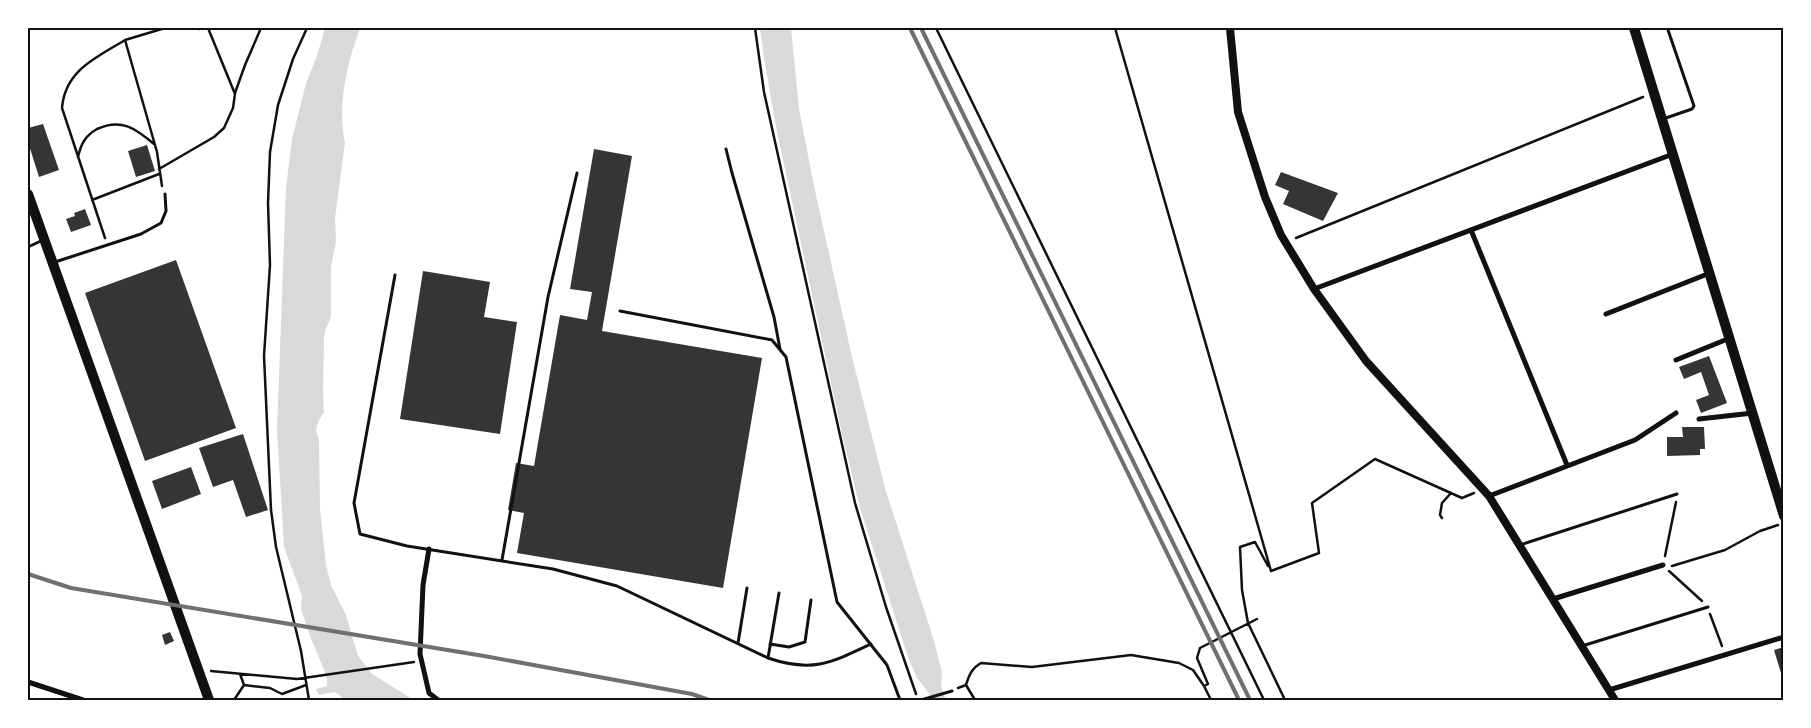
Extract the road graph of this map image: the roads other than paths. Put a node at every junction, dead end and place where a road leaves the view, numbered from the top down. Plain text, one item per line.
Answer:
1 (1230, 28) edge
2 (1634, 28) edge
3 (1668, 30) dead end
4 (1662, 119) junction
5 (726, 149) dead end
6 (1673, 154) junction
7 (577, 173) dead end
8 (28, 194) edge
9 (165, 194) road end
10 (30, 208) edge
11 (1471, 230) junction
12 (44, 240) junction
13 (28, 247) edge
14 (52, 263) junction
15 (1710, 273) junction
16 (395, 275) dead end
17 (1314, 289) junction
18 (620, 311) dead end
19 (1606, 314) dead end
20 (1730, 338) junction
21 (780, 350) junction
22 (1676, 360) dead end
23 (1676, 413) dead end
24 (1753, 413) junction
25 (1698, 419) dead end
26 (1567, 465) junction
27 (1780, 492) edge
28 (1678, 494) road end
29 (1490, 496) junction
30 (1784, 516) edge
31 (1520, 545) junction
32 (429, 549) junction
33 (502, 560) junction
34 (1663, 565) road end
35 (748, 588) dead end
36 (779, 592) dead end
37 (1553, 599) junction
38 (811, 600) dead end
39 (1708, 607) road end
40 (1784, 637) edge
41 (738, 643) junction
42 (770, 644) junction
43 (871, 644) junction
44 (1581, 646) junction
45 (768, 658) junction
46 (28, 682) edge
47 (1609, 690) junction
48 (952, 691) road end
49 (83, 700) edge
50 (208, 700) edge
51 (438, 700) edge
52 (900, 700) edge
53 (920, 700) edge
54 (1615, 700) edge

1 - 17 street
2 - 4 main road
3 - 4 lane
4 - 6 main road
5 - 21 lane
6 - 11 street
6 - 15 main road
7 - 33 lane
8 - 10 main road
9 - 14 lane
10 - 12 main road
11 - 17 street
11 - 26 street
12 - 13 lane
12 - 14 main road
14 - 50 main road
15 - 19 street
15 - 20 main road
16 - 32 lane
17 - 29 street
18 - 21 lane
20 - 22 street
20 - 24 main road
21 - 43 lane
23 - 26 street
24 - 25 street
24 - 27 main road
26 - 29 street
27 - 30 main road
28 - 31 lane
29 - 31 street
31 - 37 street
32 - 33 lane
32 - 51 street
33 - 41 lane
34 - 37 street
35 - 41 lane
36 - 42 lane
37 - 44 street
38 - 42 lane
39 - 44 lane
40 - 47 street
41 - 45 lane
42 - 45 lane
43 - 45 lane
43 - 52 lane
44 - 47 street
46 - 49 street
47 - 54 street
48 - 53 lane

